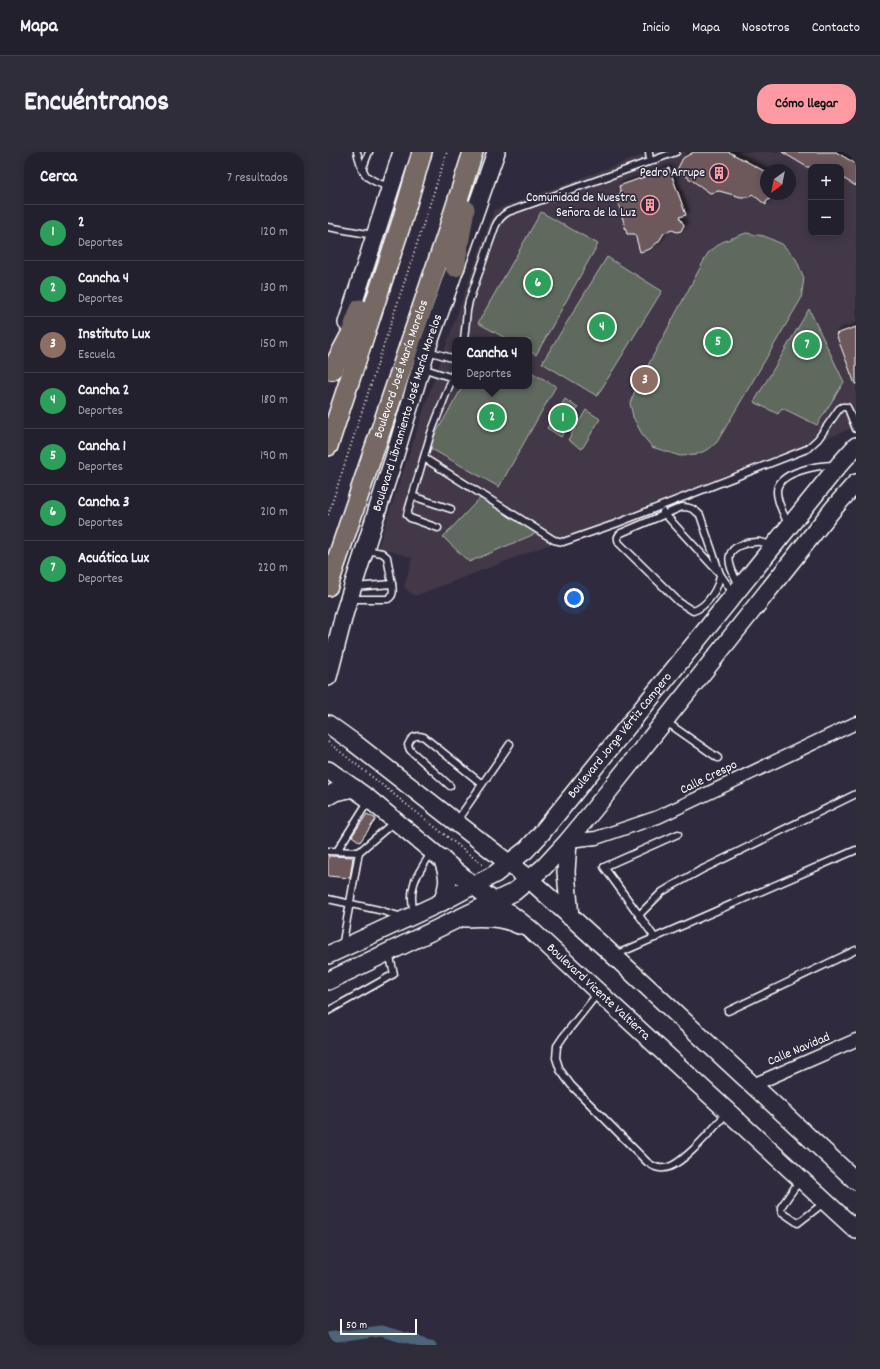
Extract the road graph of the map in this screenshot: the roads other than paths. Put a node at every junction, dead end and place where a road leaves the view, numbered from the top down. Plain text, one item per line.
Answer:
1 (357, 152) edge
2 (369, 152) edge
3 (402, 152) edge
4 (417, 152) edge
5 (422, 152) edge
6 (474, 152) edge
7 (496, 152) edge
8 (649, 152) edge
9 (676, 152) edge
10 (650, 162) junction
11 (362, 170) junction
12 (390, 187) junction
13 (329, 230) edge
14 (375, 236) junction
15 (455, 267) junction
16 (464, 337) edge
17 (426, 351) junction
18 (452, 357) edge
19 (422, 368) junction
20 (330, 376) edge
21 (452, 378) edge
22 (452, 380) edge
23 (856, 429) edge
24 (328, 446) edge
25 (856, 446) edge
26 (424, 458) junction
27 (838, 466) junction
28 (856, 482) edge
29 (412, 496) junction
30 (658, 506) junction
31 (451, 509) dead end
32 (665, 514) junction
33 (615, 524) junction
34 (789, 527) junction
35 (438, 528) dead end
36 (621, 533) junction
37 (773, 546) junction
38 (364, 550) junction
39 (720, 574) junction
40 (392, 584) junction
41 (328, 586) edge
42 (737, 590) junction
43 (348, 599) junction
44 (328, 641) edge
45 (328, 677) edge
46 (665, 721) junction
47 (856, 723) edge
48 (328, 724) edge
49 (510, 744) dead end
50 (718, 758) dead end
51 (328, 770) edge
52 (582, 782) junction
53 (482, 784) junction
54 (450, 786) dead end
55 (354, 788) junction
56 (608, 792) junction
57 (856, 794) edge
58 (328, 796) edge
59 (369, 799) junction
60 (395, 821) junction
61 (456, 822) junction
62 (678, 834) dead end
63 (568, 841) junction
64 (856, 850) edge
65 (328, 851) edge
66 (337, 851) junction
67 (359, 852) junction
68 (437, 854) junction
69 (510, 863) junction
70 (530, 880) junction
71 (474, 886) junction
72 (328, 899) edge
73 (495, 901) junction
74 (442, 902) junction
75 (349, 903) junction
76 (639, 915) junction
77 (410, 917) junction
78 (570, 917) junction
79 (457, 919) junction
80 (530, 929) junction
81 (655, 938) junction
82 (856, 950) edge
83 (335, 951) edge
84 (388, 952) junction
85 (613, 955) junction
86 (328, 981) edge
87 (599, 993) junction
88 (728, 1011) dead end
89 (328, 1012) edge
90 (856, 1040) edge
91 (753, 1085) junction
92 (728, 1111) junction
93 (801, 1178) junction
94 (856, 1181) edge
95 (825, 1201) junction
96 (856, 1230) edge

1 - 11 lane
2 - 11 lane
3 - 12 main road
4 - 20 main road
5 - 24 main road
6 - 15 main road
6 - 41 main road, Boulevard José María Morelos
7 - 15 main road, Boulevard Libramiento José María Morelos
8 - 10 lane
9 - 10 lane
10 - 16 lane
11 - 12 lane
12 - 14 main road
13 - 14 lane
14 - 20 main road
15 - 17 main road, Boulevard Libramiento José María Morelos
17 - 18 lane
17 - 19 main road, Boulevard Libramiento José María Morelos
19 - 21 lane
19 - 38 main road, Boulevard Libramiento José María Morelos
22 - 26 lane
23 - 30 lane
25 - 27 main road, Boulevard Jorge Vértiz Campero
26 - 29 lane
26 - 33 lane
27 - 34 main road, Boulevard Jorge Vértiz Campero
27 - 34 lane
28 - 46 main road, Boulevard Jorge Vértiz Campero
29 - 31 lane
29 - 35 lane
30 - 32 lane
30 - 33 lane
32 - 36 lane
32 - 39 lane
32 - 39 lane
33 - 36 lane
34 - 37 main road, Boulevard Jorge Vértiz Campero
36 - 39 lane
37 - 42 main road, Boulevard Jorge Vértiz Campero
37 - 42 lane
38 - 40 lane
38 - 43 main road, Boulevard Libramiento José María Morelos
39 - 42 lane
40 - 43 lane
40 - 43 lane
42 - 52 main road, Boulevard Jorge Vértiz Campero
43 - 44 main road
43 - 45 main road, Boulevard Libramiento José María Morelos
46 - 50 lane
46 - 56 main road, Boulevard Jorge Vértiz Campero
47 - 63 street, Calle Crespo
48 - 61 main road
49 - 53 lane
51 - 55 main road, Boulevard Vicente Valtierra
52 - 56 main road
52 - 69 main road, Boulevard Jorge Vértiz Campero
53 - 54 lane
53 - 61 lane
55 - 58 main road
55 - 59 main road, Boulevard Vicente Valtierra
56 - 63 main road, Boulevard Jorge Vértiz Campero
57 - 76 lane
59 - 60 main road, Boulevard Vicente Valtierra
59 - 66 lane
60 - 67 lane
60 - 68 main road, Boulevard Vicente Valtierra
61 - 69 main road
62 - 76 lane
63 - 70 main road, Boulevard Jorge Vértiz Campero
63 - 78 main road
64 - 81 lane
65 - 66 lane
66 - 67 lane
67 - 75 lane
68 - 71 main road, Boulevard Vicente Valtierra
68 - 74 main road
68 - 77 lane
69 - 70 main road
69 - 71 main road, Boulevard Jorge Vértiz Campero
70 - 73 main road, Boulevard Jorge Vértiz Campero
70 - 78 main road
71 - 73 main road, Boulevard Vicente Valtierra
71 - 74 main road, Boulevard Jorge Vértiz Campero
72 - 75 lane
73 - 79 main road, Boulevard Jorge Vértiz Campero
73 - 80 main road, Boulevard Vicente Valtierra
74 - 77 main road, Boulevard Jorge Vértiz Campero
75 - 77 lane
75 - 83 lane
76 - 81 lane
77 - 83 main road, Boulevard Jorge Vértiz Campero
78 - 85 main road
79 - 80 main road
79 - 84 main road, Boulevard Jorge Vértiz Campero
80 - 87 main road, Boulevard Vicente Valtierra
81 - 85 lane
82 - 88 lane
84 - 86 main road, Boulevard Jorge Vértiz Campero
84 - 89 lane
85 - 91 main road
87 - 92 main road, Boulevard Vicente Valtierra
87 - 92 lane
90 - 91 street, Calle Navidad
91 - 94 main road
92 - 93 main road, Boulevard Vicente Valtierra
93 - 95 main road, Boulevard Vicente Valtierra
93 - 95 lane
95 - 96 main road, Boulevard Vicente Valtierra

